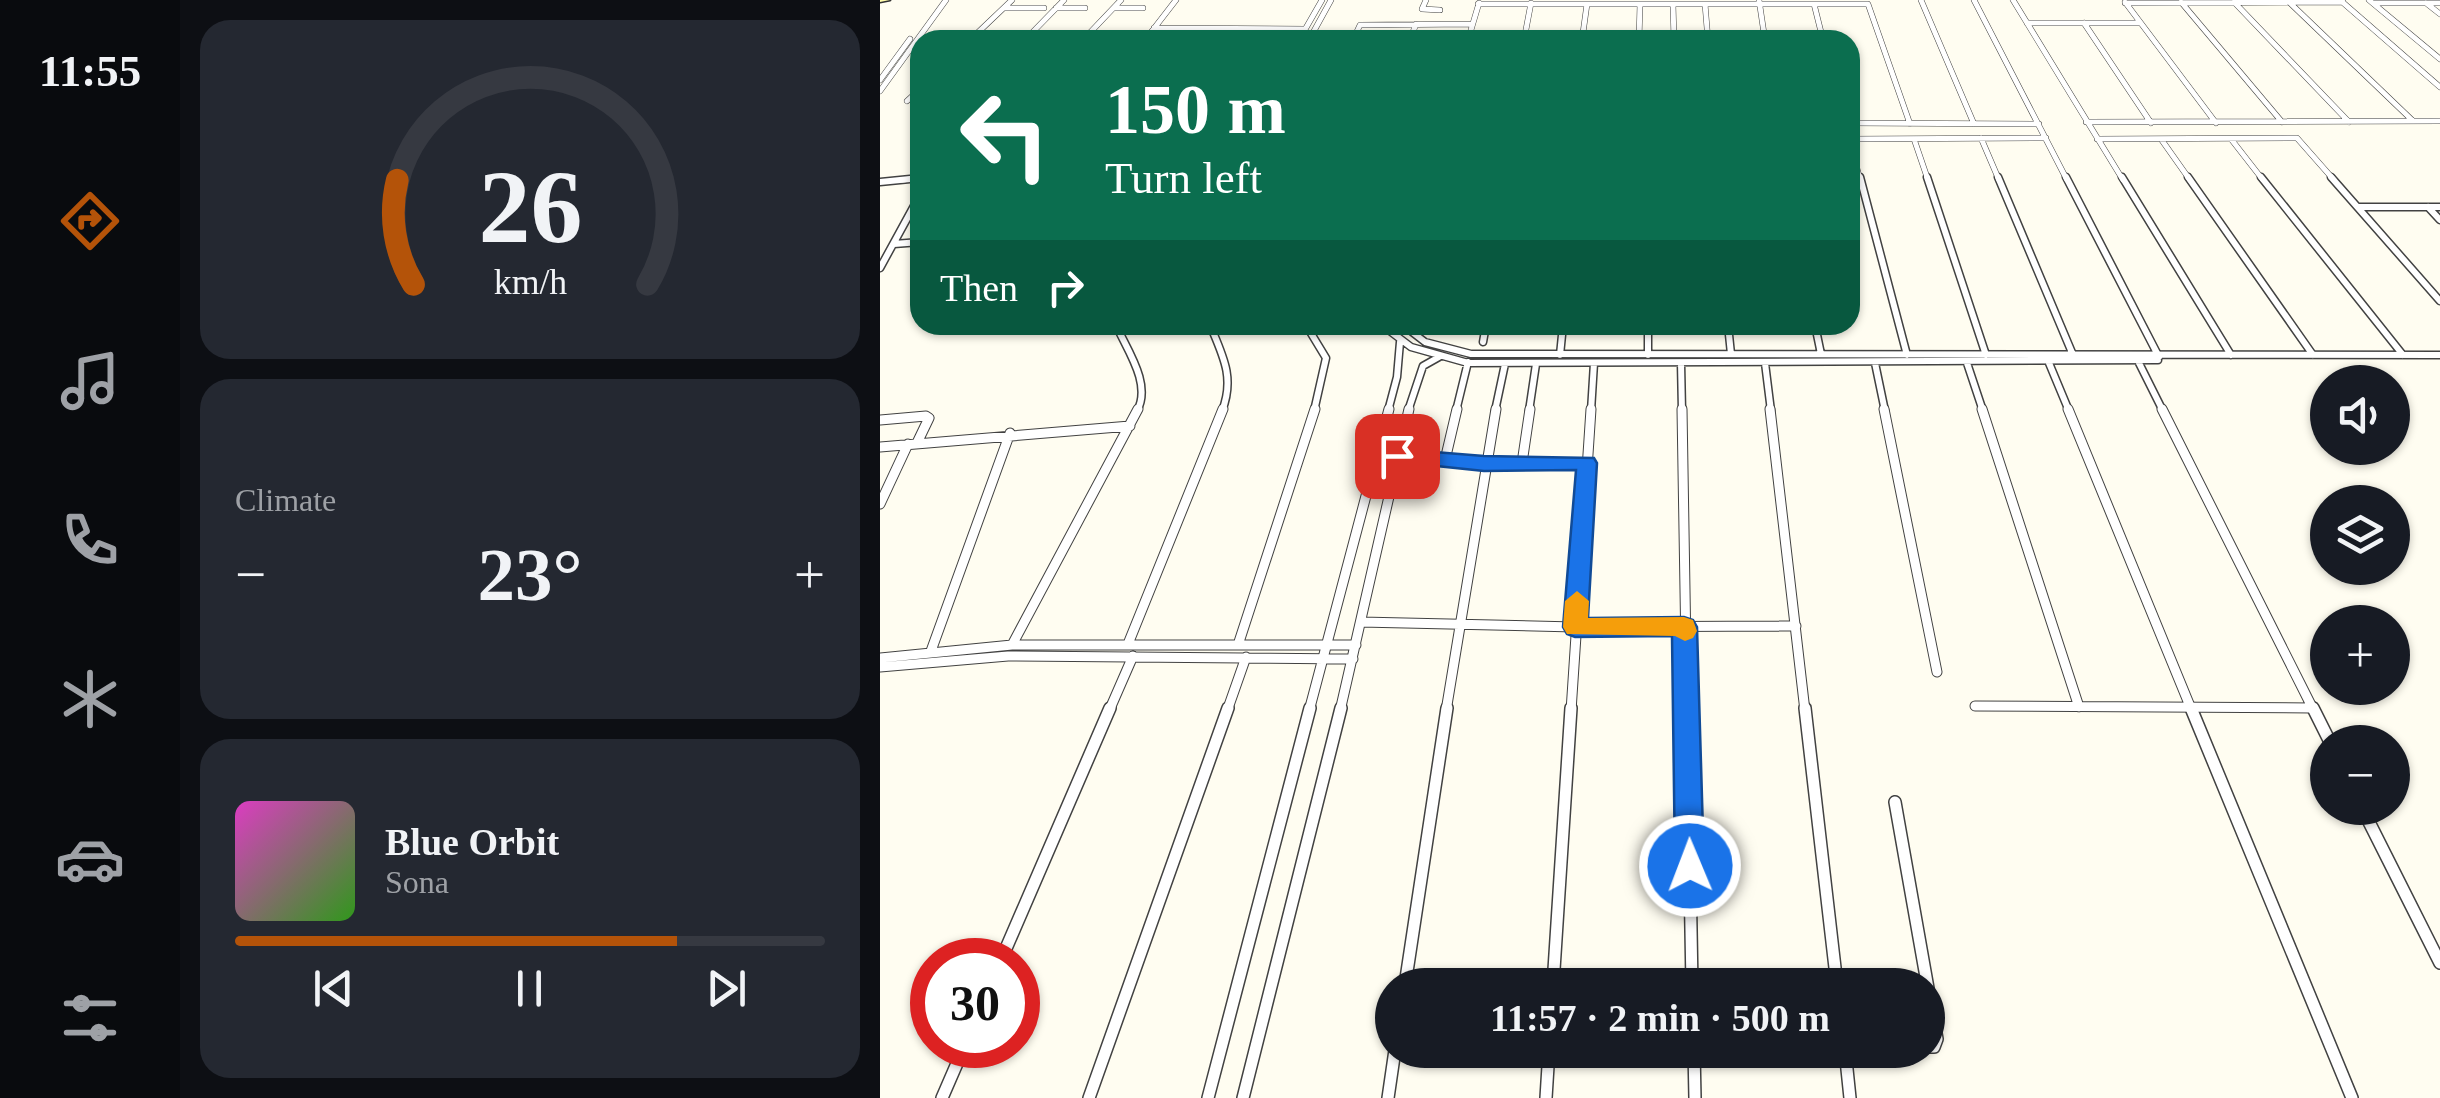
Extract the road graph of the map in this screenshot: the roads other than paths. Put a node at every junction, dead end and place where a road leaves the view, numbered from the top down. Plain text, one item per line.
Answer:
1 (942, 0) edge
2 (1012, 0) edge
3 (1064, 0) edge
4 (1122, 0) edge
5 (1176, 0) edge
6 (1322, 0) edge
7 (1331, 0) edge
8 (1426, 0) edge
9 (1922, 0) edge
10 (1974, 0) edge
11 (2013, 0) edge
12 (2124, 1) edge
13 (2342, 1) edge
14 (1479, 2) edge
15 (1531, 2) edge
16 (1759, 2) edge
17 (2181, 2) junction
18 (2234, 2) edge
19 (2289, 2) edge
20 (2370, 2) edge
21 (2426, 3) junction
22 (2440, 3) edge
23 (1587, 4) junction
24 (1640, 4) junction
25 (1673, 4) junction
26 (1705, 4) junction
27 (1814, 4) junction
28 (1004, 8) junction
29 (1044, 8) dead end
30 (1056, 8) junction
31 (1085, 8) dead end
32 (1114, 8) junction
33 (1144, 8) dead end
34 (1440, 10) dead end
35 (2440, 14) edge
36 (2027, 23) junction
37 (2084, 23) junction
38 (2140, 23) junction
39 (1416, 24) junction
40 (1472, 24) junction
41 (1154, 28) joint
42 (1209, 28) joint
43 (1267, 28) joint
44 (1305, 29) joint
45 (919, 30) edge
46 (922, 30) edge
47 (981, 30) edge
48 (1035, 30) edge
49 (1093, 30) edge
50 (1314, 30) edge
51 (1358, 30) edge
52 (1414, 30) edge
53 (1470, 30) edge
54 (1526, 30) edge
55 (1583, 30) edge
56 (1639, 30) edge
57 (1674, 30) edge
58 (1707, 30) edge
59 (1764, 30) edge
60 (1820, 30) edge
61 (910, 41) edge
62 (910, 47) edge
63 (2440, 59) edge
64 (880, 80) edge
65 (2440, 87) edge
66 (880, 91) edge
67 (910, 98) edge
68 (907, 101) dead end
69 (2414, 121) junction
70 (2086, 122) junction
71 (2282, 122) junction
72 (2349, 122) junction
73 (2440, 122) edge
74 (1860, 123) edge
75 (2150, 123) junction
76 (2216, 123) junction
77 (1910, 124) junction
78 (1974, 124) junction
79 (2039, 124) junction
80 (1981, 138) junction
81 (2046, 138) junction
82 (2161, 138) junction
83 (2231, 138) junction
84 (1914, 139) junction
85 (2096, 139) junction
86 (1860, 140) edge
87 (910, 179) edge
88 (1860, 179) edge
89 (880, 182) edge
90 (2357, 207) junction
91 (2428, 208) junction
92 (2440, 208) edge
93 (910, 214) edge
94 (2440, 220) edge
95 (910, 243) edge
96 (894, 244) junction
97 (880, 268) edge
98 (2440, 300) edge
99 (1121, 335) edge
100 (1214, 335) edge
101 (1312, 335) edge
102 (1393, 335) edge
103 (1410, 335) edge
104 (1484, 335) edge
105 (1563, 335) edge
106 (1648, 335) edge
107 (1729, 335) edge
108 (1818, 335) edge
109 (1400, 342) junction
110 (1483, 342) dead end
111 (1648, 354) junction
112 (1731, 354) junction
113 (1821, 354) junction
114 (1986, 354) junction
115 (2072, 354) junction
116 (1560, 355) junction
117 (1908, 355) junction
118 (2231, 355) junction
119 (2313, 355) junction
120 (2403, 355) junction
121 (2440, 355) edge
122 (1438, 357) junction
123 (2159, 357) junction
124 (1469, 358) junction
125 (1594, 363) junction
126 (1681, 363) junction
127 (1764, 363) junction
128 (2049, 363) junction
129 (2139, 363) junction
130 (1505, 364) junction
131 (1536, 364) junction
132 (1875, 364) junction
133 (1968, 364) junction
134 (880, 420) edge
135 (1130, 426) junction
136 (1010, 434) junction
137 (912, 443) junction
138 (880, 447) edge
139 (1397, 456) junction
140 (1444, 460) junction
141 (1522, 463) junction
142 (1587, 463) junction
143 (1484, 464) junction
144 (880, 504) edge
145 (1361, 622) junction
146 (1459, 626) junction
147 (1796, 626) junction
148 (1575, 627) junction
149 (1684, 627) junction
150 (1012, 645) junction
151 (1131, 650) junction
152 (1242, 651) junction
153 (931, 652) junction
154 (986, 652) junction
155 (1328, 652) junction
156 (1354, 652) junction
157 (880, 658) edge
158 (880, 668) edge
159 (1937, 672) dead end
160 (1975, 706) dead end
161 (2079, 707) junction
162 (2192, 707) junction
163 (2312, 708) junction
164 (2321, 725) edge
165 (1895, 802) dead end
166 (2371, 825) edge
167 (1011, 938) edge
168 (2440, 963) edge
169 (1408, 968) edge
170 (1554, 968) edge
171 (1692, 968) edge
172 (1835, 968) edge
173 (1924, 968) edge
174 (955, 1068) edge
175 (1392, 1068) edge
176 (1548, 1068) edge
177 (1694, 1068) edge
178 (1847, 1068) edge
179 (942, 1098) edge
180 (1089, 1098) edge
181 (1208, 1098) edge
182 (1242, 1098) edge
183 (1388, 1098) edge
184 (1546, 1098) edge
185 (1695, 1098) edge
186 (1850, 1098) edge
187 (2352, 1098) edge

1 - 45 street
1 - 46 street
2 - 28 street
3 - 30 street
4 - 32 street
5 - 41 street
6 - 44 street
7 - 50 street
8 - 34 street
9 - 78 street
10 - 79 street
11 - 36 street
12 - 17 street
12 - 38 street
13 - 19 street
13 - 65 street
14 - 15 street
14 - 40 street
15 - 23 street
15 - 54 street
16 - 26 street
16 - 27 street
16 - 59 street
17 - 18 street
17 - 71 street
18 - 19 street
18 - 72 street
19 - 69 street
20 - 21 street
20 - 63 street
21 - 22 street
21 - 35 street
23 - 24 street
23 - 55 street
24 - 25 street
24 - 56 street
25 - 26 street
25 - 57 street
26 - 58 street
27 - 60 street
27 - 77 street
28 - 29 street
28 - 47 street
30 - 31 street
30 - 48 street
32 - 33 street
32 - 49 street
36 - 37 street
36 - 70 street
37 - 38 street
37 - 75 street
38 - 76 street
39 - 40 street
39 - 51 street
39 - 52 street
40 - 53 street
41 - 42 street
42 - 43 street
43 - 44 street
61 - 64 street
62 - 66 street
67 - 68 street
69 - 72 street
69 - 73 street
70 - 75 street
70 - 85 street
71 - 72 street
71 - 76 street
74 - 77 street
75 - 76 street
77 - 78 street
78 - 79 street
79 - 81 street
80 - 81 street
80 - 84 street
80 - 115 street
81 - 123 street
82 - 83 street
82 - 85 street
82 - 119 street
83 - 90 street
83 - 120 street
84 - 86 street
84 - 114 street
85 - 118 street
87 - 89 street
88 - 117 street
90 - 91 street
90 - 98 street
91 - 92 street
91 - 94 street
93 - 96 street
95 - 96 street
96 - 97 street
99 - 135 street
100 - 151 street
101 - 152 street
102 - 109 street
103 - 124 street
104 - 110 street
105 - 116 street
106 - 111 street
107 - 112 street
108 - 113 street
109 - 122 street
109 - 155 street
111 - 112 street
111 - 116 street
112 - 113 street
113 - 117 street
114 - 115 street
114 - 117 street
115 - 123 street
116 - 124 street
118 - 119 street
118 - 123 street
119 - 120 street
120 - 121 street
122 - 124 street
122 - 139 street
123 - 129 street
124 - 130 street
124 - 140 street
125 - 126 street
125 - 131 street
125 - 142 street
126 - 127 street
126 - 149 street
127 - 132 street
127 - 147 street
128 - 129 street
128 - 133 street
128 - 162 street
129 - 163 street
130 - 131 street
130 - 143 street
131 - 141 street
132 - 133 street
132 - 159 street
133 - 161 street
134 - 137 street
135 - 136 street
135 - 150 street
136 - 137 street
136 - 153 street
137 - 138 street
137 - 144 street
139 - 140 street
139 - 145 street
140 - 143 street
141 - 142 street
141 - 143 street
142 - 148 street
143 - 146 street
145 - 146 street
145 - 156 street
146 - 148 street
146 - 169 street
147 - 149 street
147 - 172 street
148 - 149 street
148 - 170 street
149 - 171 street
150 - 151 street
150 - 154 street
151 - 152 street
151 - 154 street
151 - 167 street
152 - 155 street
152 - 180 street
153 - 154 street
153 - 157 street
154 - 158 street
155 - 156 street
155 - 181 street
156 - 182 street
160 - 161 street
161 - 162 street
162 - 163 street
162 - 187 street
163 - 164 street
165 - 173 street
166 - 168 street
174 - 179 street
175 - 183 street
176 - 184 street
177 - 185 street
178 - 186 street

